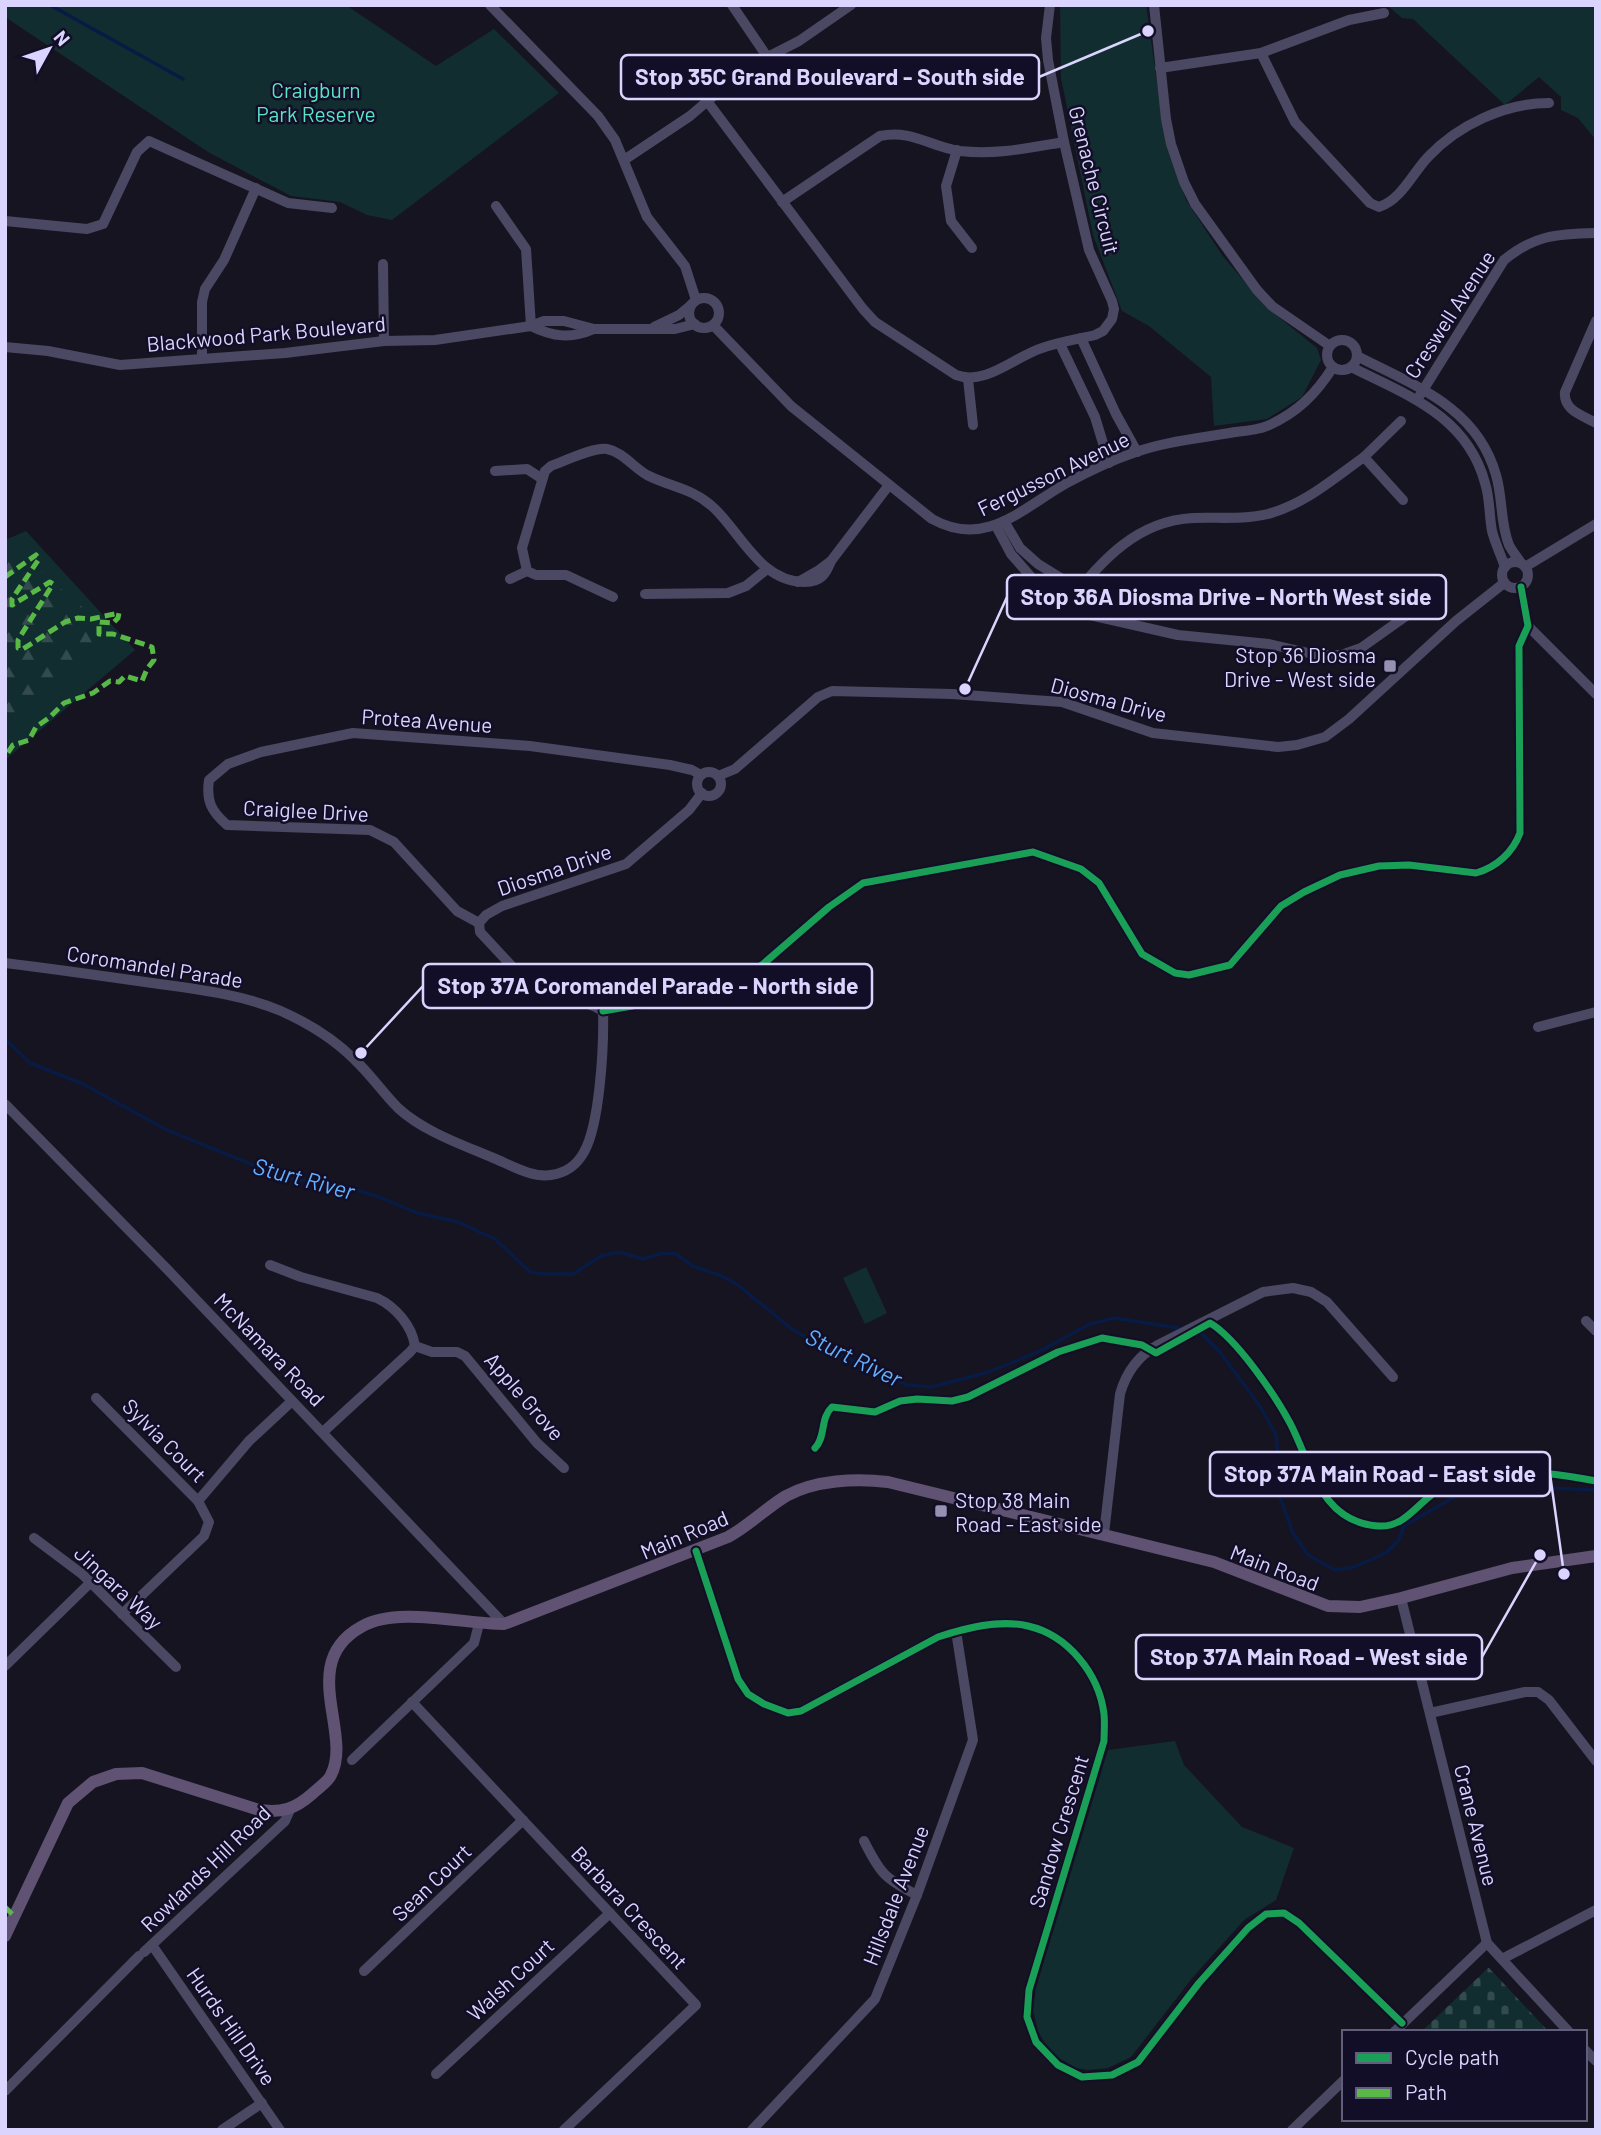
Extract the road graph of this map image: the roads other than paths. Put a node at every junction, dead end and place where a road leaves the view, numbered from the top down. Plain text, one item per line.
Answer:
1 (489, 5) edge
2 (732, 5) edge
3 (851, 5) edge
4 (1050, 5) edge
5 (1154, 5) edge
6 (1384, 13) dead end
7 (1261, 53) junction
8 (768, 58) junction
9 (1160, 68) junction
10 (707, 101) junction
11 (1549, 103) dead end
12 (1064, 142) junction
13 (957, 150) junction
14 (624, 160) junction
15 (256, 188) junction
16 (782, 202) junction
17 (496, 206) dead end
18 (332, 208) dead end
19 (5, 221) edge
20 (1596, 233) edge
21 (972, 247) dead end
22 (383, 264) dead end
23 (694, 303) junction
24 (1596, 321) edge
25 (695, 324) junction
26 (713, 325) junction
27 (531, 326) junction
28 (654, 327) junction
29 (594, 329) junction
30 (1081, 338) junction
31 (384, 341) junction
32 (1060, 344) junction
33 (1330, 346) junction
34 (5, 347) edge
35 (1357, 356) junction
36 (202, 358) junction
37 (1334, 367) junction
38 (1351, 367) junction
39 (968, 379) junction
40 (1420, 395) junction
41 (1401, 421) dead end
42 (1596, 423) edge
43 (973, 425) dead end
44 (1137, 452) junction
45 (1364, 457) junction
46 (1109, 463) junction
47 (495, 471) dead end
48 (541, 478) junction
49 (889, 485) junction
50 (1403, 500) dead end
51 (1000, 523) junction
52 (1596, 524) edge
53 (1523, 565) junction
54 (1505, 567) junction
55 (767, 569) junction
56 (527, 571) junction
57 (510, 579) dead end
58 (1504, 583) junction
59 (1521, 587) junction
60 (1079, 589) junction
61 (645, 594) dead end
62 (613, 597) dead end
63 (1069, 601) junction
64 (1423, 604) dead end
65 (1118, 621) junction
66 (1528, 625) junction
67 (1596, 694) edge
68 (701, 775) junction
69 (718, 776) junction
70 (702, 793) junction
71 (227, 825) joint
72 (479, 923) junction
73 (5, 962) edge
74 (603, 1011) junction
75 (1596, 1012) edge
76 (1538, 1027) dead end
77 (5, 1104) edge
78 (270, 1265) dead end
79 (1586, 1321) dead end
80 (1596, 1331) edge
81 (415, 1346) junction
82 (1393, 1377) dead end
83 (96, 1398) dead end
84 (292, 1401) junction
85 (323, 1432) junction
86 (564, 1468) dead end
87 (198, 1501) junction
88 (1104, 1534) junction
89 (34, 1538) dead end
90 (696, 1551) junction
91 (1596, 1556) edge
92 (90, 1583) junction
93 (1401, 1598) junction
94 (122, 1614) junction
95 (479, 1624) junction
96 (504, 1624) junction
97 (956, 1631) junction
98 (5, 1666) edge
99 (176, 1667) dead end
100 (412, 1702) junction
101 (1430, 1713) junction
102 (352, 1760) dead end
103 (1596, 1761) edge
104 (290, 1810) junction
105 (523, 1821) junction
106 (864, 1841) dead end
107 (917, 1895) junction
108 (1596, 1910) edge
109 (610, 1913) junction
110 (5, 1936) edge
111 (1487, 1943) junction
112 (145, 1951) junction
113 (1502, 1959) junction
114 (364, 1971) dead end
115 (1402, 2024) junction
116 (1396, 2030) edge
117 (1567, 2030) edge
118 (436, 2074) dead end
119 (1342, 2082) edge
120 (5, 2091) edge
121 (262, 2103) junction
122 (222, 2130) edge
123 (280, 2130) edge
124 (564, 2130) edge
125 (752, 2130) edge
126 (1292, 2130) edge

1 - 14 street
2 - 8 street
3 - 8 street
4 - 12 street, Grenache Circuit
5 - 9 street
6 - 7 street
7 - 9 street
7 - 11 street
8 - 10 street
9 - 33 street
10 - 14 street
10 - 16 street
12 - 13 street
12 - 30 street, Grenache Circuit
13 - 16 street
13 - 21 street
14 - 23 street
15 - 18 street
15 - 19 street
15 - 36 street
16 - 39 street
17 - 27 street
20 - 40 street, Creswell Avenue
22 - 31 street
23 - 25 street
23 - 26 street
23 - 28 street, Blackwood Park Boulevard
24 - 42 street
25 - 26 street
25 - 28 street, Blackwood Park Boulevard
26 - 49 street, Fergusson Avenue
27 - 29 street, Blackwood Park Boulevard
27 - 29 street, Blackwood Park Boulevard
27 - 31 street, Blackwood Park Boulevard
28 - 29 street, Blackwood Park Boulevard
30 - 32 street, Grenache Circuit
30 - 44 street
31 - 36 street, Blackwood Park Boulevard
32 - 39 street, Grenache Circuit
32 - 46 street
33 - 35 street
33 - 37 street
34 - 36 street, Blackwood Park Boulevard
35 - 38 street
35 - 40 street
37 - 38 street
37 - 44 street, Fergusson Avenue
38 - 40 street
39 - 43 street
40 - 53 street
40 - 54 street
41 - 45 street
44 - 46 street, Fergusson Avenue
45 - 50 street
45 - 60 street
46 - 51 street, Fergusson Avenue
47 - 48 street
48 - 55 street
48 - 56 street
49 - 51 street, Fergusson Avenue
49 - 55 street
51 - 60 street
51 - 63 street
52 - 53 street
53 - 54 street
53 - 59 street
54 - 58 street
55 - 61 street
56 - 57 street
56 - 62 street
58 - 59 street
58 - 69 street, Diosma Drive
59 - 66 street
60 - 63 street
60 - 65 street
63 - 65 street
64 - 65 street
66 - 67 street
66 - 74 street
68 - 69 street
68 - 70 street
68 - 71 street, Protea Avenue
69 - 70 street
70 - 72 street, Diosma Drive
71 - 72 street, Craiglee Drive
72 - 74 street, Craiglee Drive
73 - 74 street, Coromandel Parade
75 - 76 street
77 - 84 street, McNamara Road
78 - 81 street
79 - 80 street
81 - 85 street
81 - 86 street, Apple Grove
82 - 88 street
83 - 87 street, Sylvia Court
84 - 85 street, McNamara Road
84 - 87 street, Sylvia Court
85 - 96 street, McNamara Road
87 - 94 street
88 - 90 main road, Main Road
88 - 93 main road, Main Road
89 - 92 street, Jingara Way
90 - 96 main road, Main Road
90 - 97 street, Sandow Crescent
91 - 93 main road, Main Road
92 - 94 street, Jingara Way
92 - 98 street
93 - 101 street, Crane Avenue
94 - 99 street, Jingara Way
95 - 96 main road, Main Road
95 - 100 street
95 - 104 main road, Main Road
97 - 107 street, Hillsdale Avenue
97 - 115 street, Sandow Crescent
100 - 102 street
100 - 105 street, Barbara Crescent
101 - 103 street
101 - 111 street, Crane Avenue
104 - 110 main road
104 - 112 street, Rowlands Hill Road
105 - 109 street, Barbara Crescent
105 - 114 street, Sean Court
106 - 107 street
107 - 125 street, Hillsdale Avenue
108 - 113 street
109 - 118 street, Walsh Court
109 - 124 street, Barbara Crescent
111 - 113 street, Crane Avenue
111 - 115 street
112 - 120 street, Rowlands Hill Road
112 - 121 street, Hurds Hill Drive
113 - 117 street, Crane Avenue
115 - 116 street
119 - 126 street
121 - 122 street
121 - 123 street, Hurds Hill Drive

